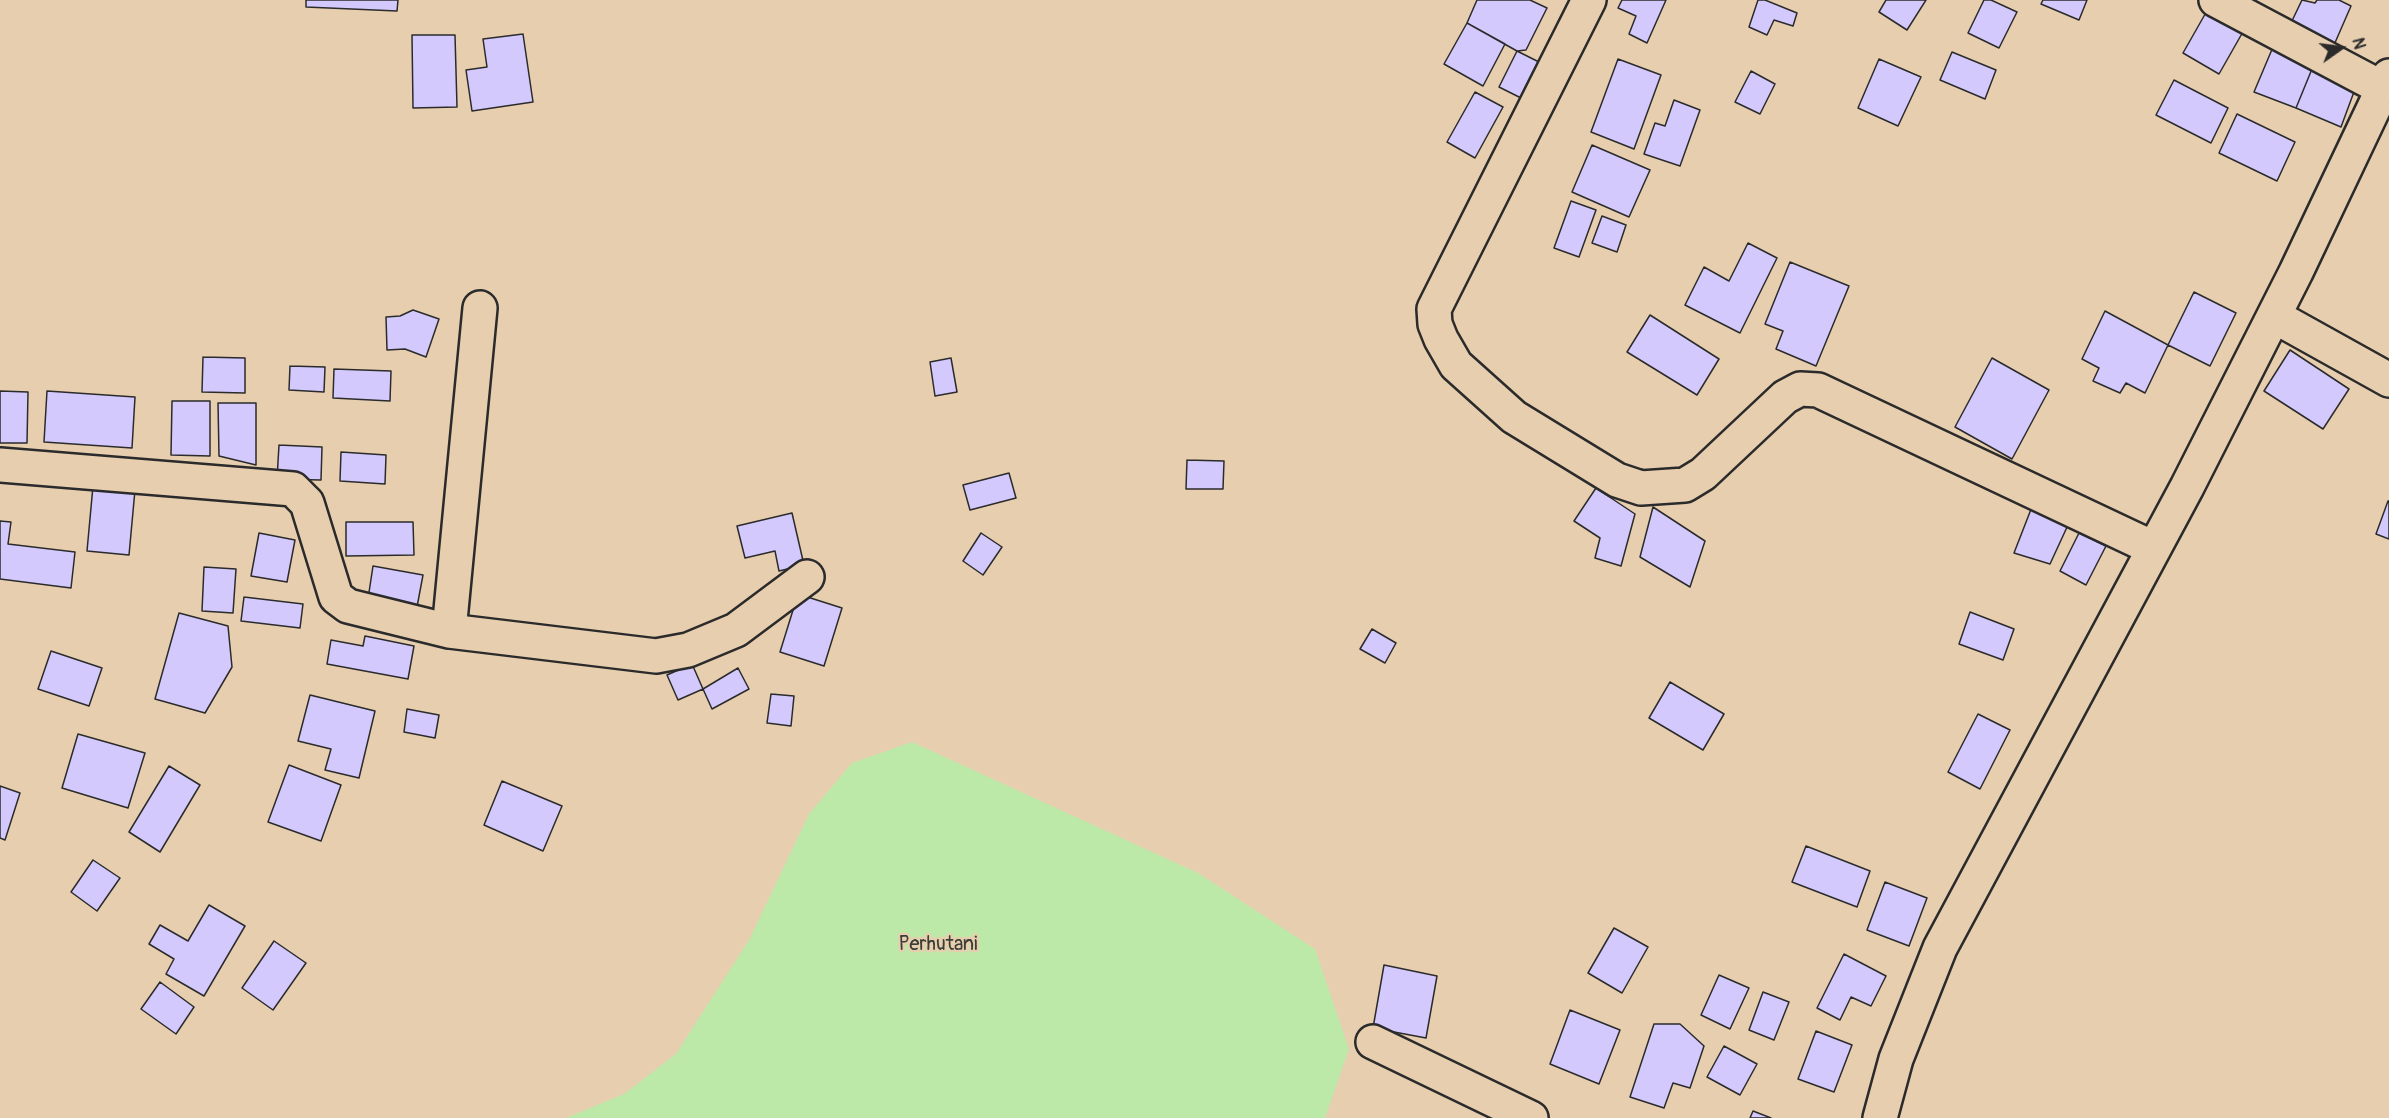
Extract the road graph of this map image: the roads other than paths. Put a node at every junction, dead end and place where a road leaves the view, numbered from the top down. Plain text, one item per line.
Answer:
1 (1589, 0) edge
2 (2216, 0) edge
3 (2385, 82) edge
4 (480, 308) dead end
5 (2274, 316) junction
6 (2389, 380) edge
7 (0, 465) edge
8 (2153, 548) junction
9 (807, 577) dead end
10 (448, 631) junction
11 (1373, 1042) dead end
12 (1531, 1118) edge
13 (1880, 1118) edge

1 - 8 street
2 - 3 street
3 - 5 street
4 - 10 street
5 - 6 street
5 - 8 street
7 - 10 street
8 - 13 street
9 - 10 street
11 - 12 street

